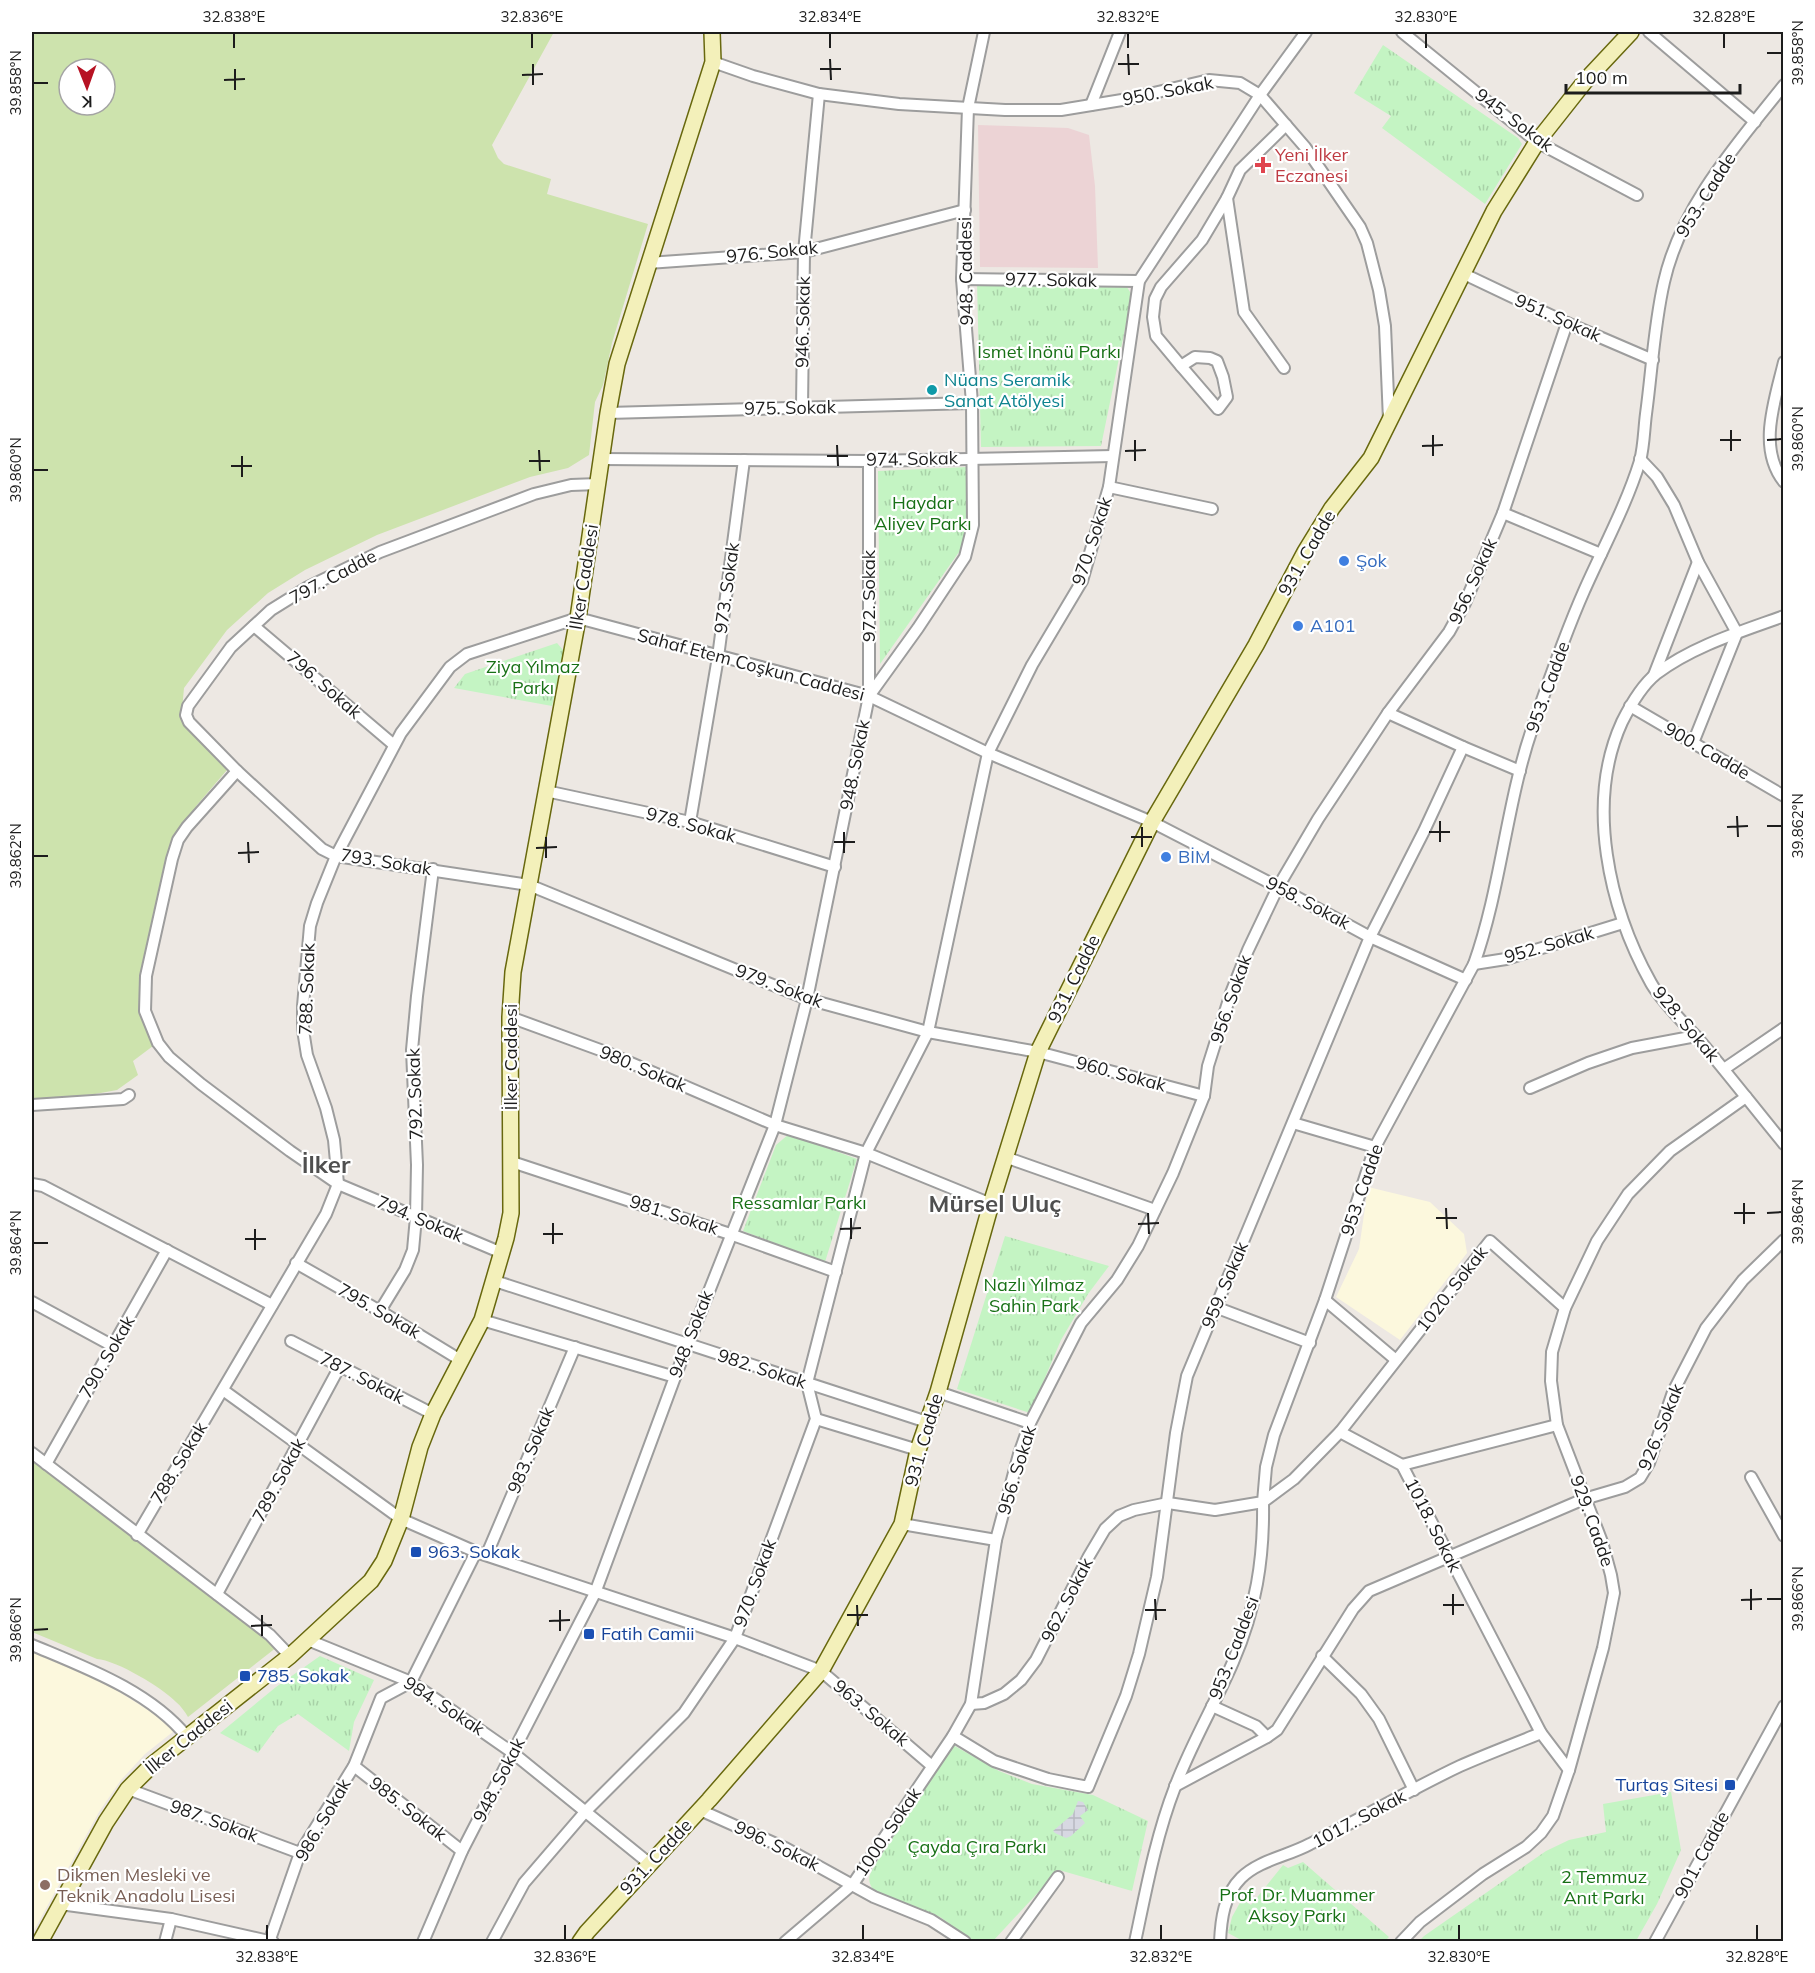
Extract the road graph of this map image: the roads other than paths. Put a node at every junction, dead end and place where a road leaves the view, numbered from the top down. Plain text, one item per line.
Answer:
1 (712, 32) edge
2 (984, 32) edge
3 (1120, 32) edge
4 (1306, 32) edge
5 (1401, 32) edge
6 (1649, 32) edge
7 (1627, 33) edge
8 (713, 62) junction
9 (1784, 85) edge
10 (819, 94) junction
11 (1260, 95) junction
12 (1091, 105) junction
13 (968, 108) junction
14 (1755, 122) junction
15 (1286, 126) junction
16 (1538, 142) junction
17 (1636, 195) dead end
18 (1227, 198) junction
19 (964, 210) junction
20 (804, 252) junction
21 (648, 263) junction
22 (1464, 274) junction
23 (963, 279) junction
24 (1139, 281) junction
25 (1567, 323) junction
26 (1653, 360) junction
27 (1784, 362) edge
28 (1181, 366) junction
29 (1284, 368) dead end
30 (972, 403) junction
31 (802, 407) junction
32 (608, 413) junction
33 (1389, 423) junction
34 (1113, 456) junction
35 (974, 458) junction
36 (602, 459) junction
37 (1640, 459) junction
38 (744, 460) junction
39 (868, 461) junction
40 (1784, 482) edge
41 (598, 484) junction
42 (1109, 487) junction
43 (1212, 509) dead end
44 (1503, 513) junction
45 (1601, 554) junction
46 (1698, 562) junction
47 (1784, 616) edge
48 (578, 618) junction
49 (254, 626) junction
50 (1737, 633) junction
51 (718, 657) junction
52 (1654, 676) junction
53 (869, 696) junction
54 (1630, 706) junction
55 (1388, 713) junction
56 (1693, 742) junction
57 (394, 745) junction
58 (1462, 747) junction
59 (988, 753) junction
60 (237, 771) junction
61 (1520, 771) junction
62 (546, 791) junction
63 (1784, 795) edge
64 (690, 822) junction
65 (1152, 822) junction
66 (336, 856) junction
67 (835, 867) junction
68 (433, 869) junction
69 (530, 885) junction
70 (1278, 887) junction
71 (1623, 922) junction
72 (1370, 937) junction
73 (1474, 964) junction
74 (1466, 980) junction
75 (807, 999) junction
76 (510, 1017) junction
77 (1784, 1028) edge
78 (928, 1032) junction
79 (1696, 1036) junction
80 (1038, 1052) junction
81 (1724, 1069) junction
82 (1530, 1088) dead end
83 (129, 1095) dead end
84 (1204, 1096) junction
85 (1746, 1097) junction
86 (32, 1105) edge
87 (1293, 1123) junction
88 (775, 1125) junction
89 (1784, 1144) edge
90 (1375, 1147) junction
91 (866, 1153) junction
92 (1005, 1157) junction
93 (512, 1162) junction
94 (32, 1184) edge
95 (338, 1184) junction
96 (991, 1204) junction
97 (1155, 1210) junction
98 (416, 1217) junction
99 (730, 1234) junction
100 (1784, 1240) edge
101 (167, 1250) junction
102 (502, 1253) junction
103 (296, 1263) junction
104 (836, 1272) junction
105 (495, 1281) junction
106 (1325, 1300) junction
107 (32, 1302) edge
108 (272, 1305) junction
109 (1215, 1307) junction
110 (1565, 1308) junction
111 (380, 1311) junction
112 (482, 1320) junction
113 (291, 1341) dead end
114 (1310, 1343) junction
115 (687, 1345) junction
116 (112, 1346) junction
117 (575, 1347) junction
118 (1396, 1360) junction
119 (462, 1361) junction
120 (340, 1366) junction
121 (675, 1377) junction
122 (807, 1383) junction
123 (223, 1390) junction
124 (938, 1392) junction
125 (433, 1414) junction
126 (816, 1419) junction
127 (927, 1422) junction
128 (1030, 1423) junction
129 (1557, 1425) junction
130 (1340, 1432) junction
131 (298, 1444) junction
132 (918, 1450) junction
133 (32, 1453) edge
134 (46, 1464) junction
135 (1402, 1466) junction
136 (1751, 1477) dead end
137 (1584, 1499) junction
138 (1263, 1502) junction
139 (1168, 1503) junction
140 (401, 1519) junction
141 (902, 1524) junction
142 (137, 1535) junction
143 (1784, 1536) edge
144 (996, 1540) junction
145 (481, 1553) junction
146 (1449, 1556) junction
147 (595, 1593) junction
148 (217, 1594) junction
149 (735, 1638) junction
150 (308, 1640) junction
151 (32, 1645) edge
152 (290, 1656) junction
153 (1322, 1656) junction
154 (821, 1671) junction
155 (411, 1682) junction
156 (970, 1704) junction
157 (1212, 1706) junction
158 (1784, 1706) edge
159 (1541, 1733) junction
160 (953, 1736) junction
161 (187, 1737) junction
162 (1267, 1737) junction
163 (513, 1753) junction
164 (354, 1766) junction
165 (932, 1766) junction
166 (1569, 1770) junction
167 (1175, 1786) junction
168 (128, 1789) junction
169 (1414, 1790) junction
170 (700, 1810) junction
171 (585, 1812) junction
172 (462, 1851) junction
173 (300, 1852) junction
174 (650, 1864) junction
175 (1058, 1877) dead end
176 (854, 1884) junction
177 (60, 1905) junction
178 (171, 1919) junction
179 (40, 1941) edge
180 (165, 1941) edge
181 (271, 1941) edge
182 (423, 1941) edge
183 (492, 1941) edge
184 (580, 1941) edge
185 (785, 1941) edge
186 (965, 1941) edge
187 (1011, 1941) edge
188 (1134, 1941) edge
189 (1220, 1941) edge
190 (1401, 1941) edge
191 (1655, 1941) edge

1 - 8 main road, İlker Caddesi
2 - 13 street, 948. Caddesi
3 - 12 street
4 - 11 street, 970. Sokak
5 - 16 street, 945. Sokak
6 - 14 street
7 - 16 main road, 931. Cadde
8 - 10 street, 950. Sokak
8 - 21 main road, İlker Caddesi
9 - 14 street, 953. Cadde
10 - 13 street, 950. Sokak
10 - 20 street, 946. Sokak
11 - 12 street, 950. Sokak
11 - 15 street, 950. Sokak
11 - 24 street, 970. Sokak
12 - 13 street, 950. Sokak
13 - 19 street, 948. Caddesi
14 - 26 street, 953. Cadde
15 - 18 street
15 - 33 street, 950. Sokak
16 - 17 street, 945. Sokak
16 - 22 main road, 931. Cadde
18 - 28 street
18 - 29 street
19 - 20 street, 976. Sokak
19 - 23 street, 948. Caddesi
20 - 21 street, 976. Sokak
20 - 31 street, 946. Sokak
21 - 32 main road, İlker Caddesi
22 - 25 street, 951. Sokak
22 - 33 main road, 931. Cadde
23 - 24 street, 977. Sokak
23 - 30 street, 948. Caddesi
24 - 34 street, 970. Sokak
25 - 26 street, 951. Sokak
25 - 44 street, 956. Sokak
26 - 37 street, 953. Cadde
27 - 40 street
28 - 28 street
30 - 31 street, 975. Sokak
30 - 35 street, 948. Caddesi
31 - 32 street, 975. Sokak
32 - 36 main road, İlker Caddesi
33 - 65 main road, 931. Cadde
34 - 35 street, 974. Sokak
34 - 42 street, 970. Sokak
35 - 39 street, 974. Sokak
35 - 53 street, 948. Caddesi
36 - 38 street, 974. Sokak
36 - 41 main road, İlker Caddesi
37 - 45 street, 953. Cadde
37 - 46 street
38 - 39 street, 974. Sokak
38 - 51 street, 973. Sokak
39 - 53 street, 972. Sokak
41 - 48 main road, İlker Caddesi
41 - 49 street, 797. Cadde
42 - 43 street
42 - 59 street, 970. Sokak
44 - 45 street
44 - 55 street, 956. Sokak
45 - 61 street, 953. Cadde
46 - 50 street
46 - 52 street
47 - 50 street, 928. Sokak
48 - 51 street, Sahaf Etem Coşkun Caddesi
48 - 57 street, 788. Sokak
48 - 62 main road, İlker Caddesi
49 - 57 street, 796. Sokak
49 - 60 street, 797. Cadde
50 - 52 street, 928. Sokak
50 - 56 street
51 - 53 street, Sahaf Etem Coşkun Caddesi
51 - 64 street, 973. Sokak
52 - 54 street, 928. Sokak
53 - 59 street, Sahaf Etem Coşkun Caddesi
53 - 67 street, 948. Sokak
54 - 56 street, 900. Cadde
54 - 71 street, 928. Sokak
55 - 58 street
55 - 70 street, 956. Sokak
56 - 63 street, 900. Cadde
57 - 66 street, 788. Sokak
58 - 61 street
58 - 72 street, 959. Sokak
59 - 65 street, Sahaf Etem Coşkun Caddesi
59 - 78 street, 970. Sokak
60 - 66 street, 793. Sokak
60 - 95 street, 794. Sokak
61 - 73 street, 953. Cadde
62 - 64 street, 978. Sokak
62 - 69 main road, İlker Caddesi
64 - 67 street, 978. Sokak
65 - 70 street, 958. Sokak
65 - 80 main road, 931. Cadde
66 - 68 street, 793. Sokak
66 - 95 street, 788. Sokak
67 - 75 street, 948. Sokak
68 - 69 street, 793. Sokak
68 - 98 street, 792. Sokak
69 - 75 street, 979. Sokak
69 - 76 main road, İlker Caddesi
70 - 72 street, 958. Sokak
70 - 84 street, 956. Sokak
71 - 73 street, 952. Sokak
71 - 79 street, 928. Sokak
72 - 74 street, 958. Sokak
72 - 87 street, 959. Sokak
73 - 74 street, 953. Cadde
74 - 90 street, 953. Cadde
75 - 78 street, 979. Sokak
75 - 88 street, 948. Sokak
76 - 88 street, 980. Sokak
76 - 93 main road, İlker Caddesi
77 - 81 street
78 - 80 street, 979. Sokak
78 - 91 street, 970. Sokak
79 - 81 street, 928. Sokak
79 - 82 street
80 - 84 street, 960. Sokak
80 - 92 main road, 931. Cadde
81 - 85 street, 928. Sokak
83 - 86 street
84 - 97 street, 956. Sokak
85 - 89 street, 928. Sokak
85 - 110 street, 929. Cadde
87 - 90 street
87 - 109 street, 959. Sokak
88 - 91 street, 980. Sokak
88 - 99 street, 948. Sokak
90 - 106 street, 953. Cadde
91 - 96 street
91 - 104 street
92 - 96 main road, 931. Cadde
92 - 97 street
93 - 99 street, 981. Sokak
93 - 102 main road, İlker Caddesi
94 - 101 street
95 - 98 street, 794. Sokak
95 - 103 street, 788. Sokak
96 - 124 main road, 931. Cadde
97 - 128 street, 956. Sokak
98 - 102 street, 794. Sokak
98 - 111 street, 792. Sokak
99 - 104 street, 981. Sokak
99 - 115 street, 948. Sokak
100 - 137 street, 926. Sokak
101 - 108 street
101 - 116 street, 790. Sokak
102 - 105 main road, İlker Caddesi
103 - 108 street, 788. Sokak
103 - 111 street, 795. Sokak
104 - 122 street
105 - 112 main road, İlker Caddesi
105 - 115 street, 982. Sokak
106 - 114 street, 953. Cadde
106 - 118 street
107 - 116 street
108 - 123 street, 788. Sokak
109 - 114 street
109 - 139 street, 959. Sokak
110 - 118 street, 1020. Sokak
110 - 129 street, 929. Cadde
111 - 119 street, 795. Sokak
112 - 117 street
112 - 119 main road, İlker Caddesi
113 - 120 street, 787. Sokak
114 - 138 street, 953. Cadde
115 - 121 street, 948. Sokak
115 - 122 street, 982. Sokak
116 - 134 street, 790. Sokak
117 - 121 street
117 - 145 street, 983. Sokak
118 - 130 street
119 - 125 main road, İlker Caddesi
120 - 125 street, 787. Sokak
120 - 131 street, 789. Sokak
121 - 147 street, 948. Sokak
122 - 126 street
122 - 127 street, 982. Sokak
123 - 131 street, 963. Sokak
123 - 142 street, 788. Sokak
124 - 127 main road, 931. Cadde
124 - 128 street
125 - 140 main road, İlker Caddesi
126 - 132 street
126 - 149 street, 970. Sokak
127 - 132 main road, 931. Cadde
128 - 144 street, 956. Sokak
129 - 135 street
129 - 137 street, 929. Cadde
130 - 135 street, 1018. Sokak
130 - 138 street
131 - 140 street, 963. Sokak
131 - 148 street, 789. Sokak
132 - 141 main road, 931. Cadde
133 - 134 street
134 - 142 street
135 - 146 street, 1018. Sokak
136 - 143 street
137 - 146 street, 926. Sokak
137 - 166 street, 929. Cadde
138 - 139 street
138 - 157 street, 953. Caddesi
139 - 156 street, 962. Sokak
139 - 160 street, 959. Sokak
140 - 145 street, 963. Sokak
140 - 150 main road, İlker Caddesi
141 - 144 street
141 - 154 main road, 931. Cadde
142 - 148 street
144 - 156 street, 956. Sokak
145 - 147 street, 963. Sokak
145 - 155 street, 983. Sokak
146 - 153 street, 926. Sokak
146 - 159 street, 1018. Sokak
147 - 149 street, 963. Sokak
147 - 163 street, 948. Sokak
148 - 152 street
149 - 154 street, 963. Sokak
149 - 171 street, 970. Sokak
150 - 152 main road, İlker Caddesi
150 - 155 street, 984. Sokak
151 - 161 street
152 - 161 main road, İlker Caddesi
153 - 162 street, 926. Sokak
153 - 169 street
154 - 165 street, 963. Sokak
154 - 170 main road, 931. Cadde
155 - 163 street, 984. Sokak
155 - 164 street, 986. Sokak
156 - 160 street, 956. Sokak
157 - 162 street
157 - 167 street, 953. Caddesi
158 - 191 street, 901. Cadde
159 - 166 street, 1018. Sokak
159 - 169 street, 1017. Sokak
160 - 165 street, 1000. Sokak
161 - 168 main road, İlker Caddesi
162 - 167 street, 926. Sokak
163 - 171 street, 984. Sokak
163 - 172 street, 948. Sokak
164 - 172 street, 985. Sokak
164 - 173 street, 986. Sokak
165 - 176 street, 1000. Sokak
166 - 190 street, 929. Cadde
167 - 188 street, 953. Caddesi
168 - 173 street, 987. Sokak
168 - 177 main road, İlker Caddesi
169 - 189 street, 1017. Sokak
170 - 174 main road, 931. Cadde
170 - 176 street, 996. Sokak
171 - 174 street, 984. Sokak
171 - 183 street, 970. Sokak
172 - 182 street, 948. Sokak
173 - 181 street, 986. Sokak
174 - 184 main road, 931. Cadde
175 - 187 street
176 - 185 street, 1000. Sokak
176 - 186 street, 996. Sokak
177 - 178 street
177 - 179 main road, İlker Caddesi
178 - 180 street
178 - 181 street

